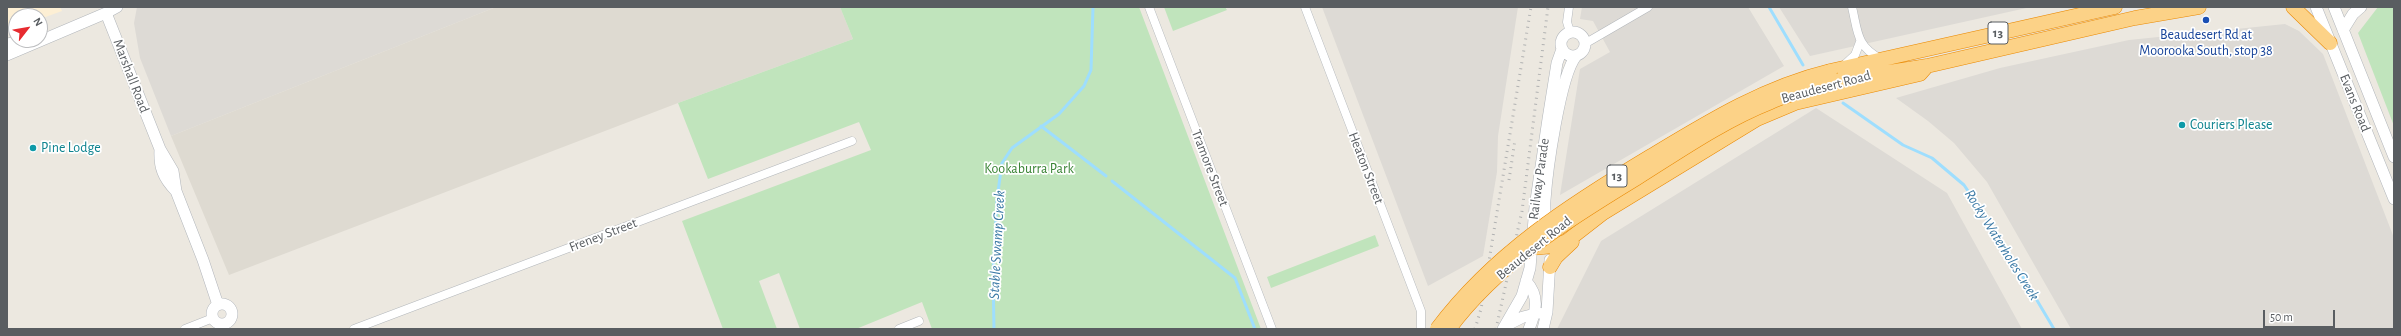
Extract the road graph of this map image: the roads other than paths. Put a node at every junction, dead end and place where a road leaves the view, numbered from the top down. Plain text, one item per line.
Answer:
1 (117, 7) edge
2 (1149, 7) edge
3 (1305, 7) edge
4 (1568, 7) edge
5 (1648, 7) edge
6 (1852, 7) edge
7 (2115, 7) edge
8 (2199, 7) edge
9 (2293, 7) edge
10 (2316, 7) edge
11 (2334, 7) edge
12 (2361, 7) edge
13 (106, 13) junction
14 (2343, 30) junction
15 (1570, 32) junction
16 (54, 35) junction
17 (48, 36) edge
18 (1860, 42) junction
19 (1586, 43) junction
20 (2330, 43) junction
21 (1562, 49) junction
22 (7, 55) edge
23 (1576, 56) junction
24 (1882, 59) junction
25 (1927, 66) junction
26 (1837, 74) junction
27 (2383, 132) junction
28 (2394, 138) edge
29 (852, 141) dead end
30 (2394, 157) edge
31 (2380, 164) junction
32 (1645, 188) junction
33 (2394, 199) edge
34 (1576, 235) junction
35 (1548, 242) junction
36 (1532, 248) junction
37 (1550, 267) junction
38 (1526, 281) junction
39 (218, 305) junction
40 (1547, 312) junction
41 (1533, 314) junction
42 (213, 318) junction
43 (919, 321) dead end
44 (228, 326) edge
45 (1505, 327) edge
46 (185, 329) edge
47 (354, 329) edge
48 (899, 329) edge
49 (1272, 329) edge
50 (1421, 329) edge
51 (1437, 329) edge
52 (1449, 329) edge
53 (1528, 329) edge
54 (1543, 329) edge

1 - 13 street
2 - 49 street, Tramore Street
3 - 50 street, Heaton Street
4 - 15 street
5 - 19 street
6 - 18 street
7 - 24 highway, Beaudesert Road / 13
8 - 25 highway, Beaudesert Road / 13
9 - 20 highway
10 - 20 street, Evans Road
11 - 14 street, Evans Road
12 - 14 street
13 - 16 street
13 - 39 street, Marshall Road
14 - 27 street, Evans Road
15 - 19 street
15 - 21 street
16 - 17 street
16 - 22 street
18 - 24 street
18 - 26 street
19 - 23 street
20 - 31 street, Evans Road
21 - 23 street
21 - 36 street, Railway Parade
23 - 35 street, Railway Parade
24 - 26 highway, Beaudesert Road / 13
25 - 26 highway, Beaudesert Road / 13
25 - 32 highway
26 - 51 highway, Beaudesert Road / 13, bridge
26 - 52 highway, Beaudesert Road / 13, bridge
27 - 28 street
27 - 30 street, Evans Road
29 - 47 street, Freney Street
30 - 31 street
31 - 33 street, Evans Road
32 - 34 highway
32 - 35 highway
34 - 35 highway
34 - 37 highway
35 - 36 highway
35 - 37 street, Railway Parade
36 - 38 street, Railway Parade
37 - 40 street, Railway Parade
38 - 41 street
38 - 45 street, Railway Parade
39 - 42 street
39 - 44 street
40 - 41 street
40 - 54 street, Railway Parade
41 - 45 street
41 - 53 street
42 - 44 street
42 - 46 street
43 - 48 street

